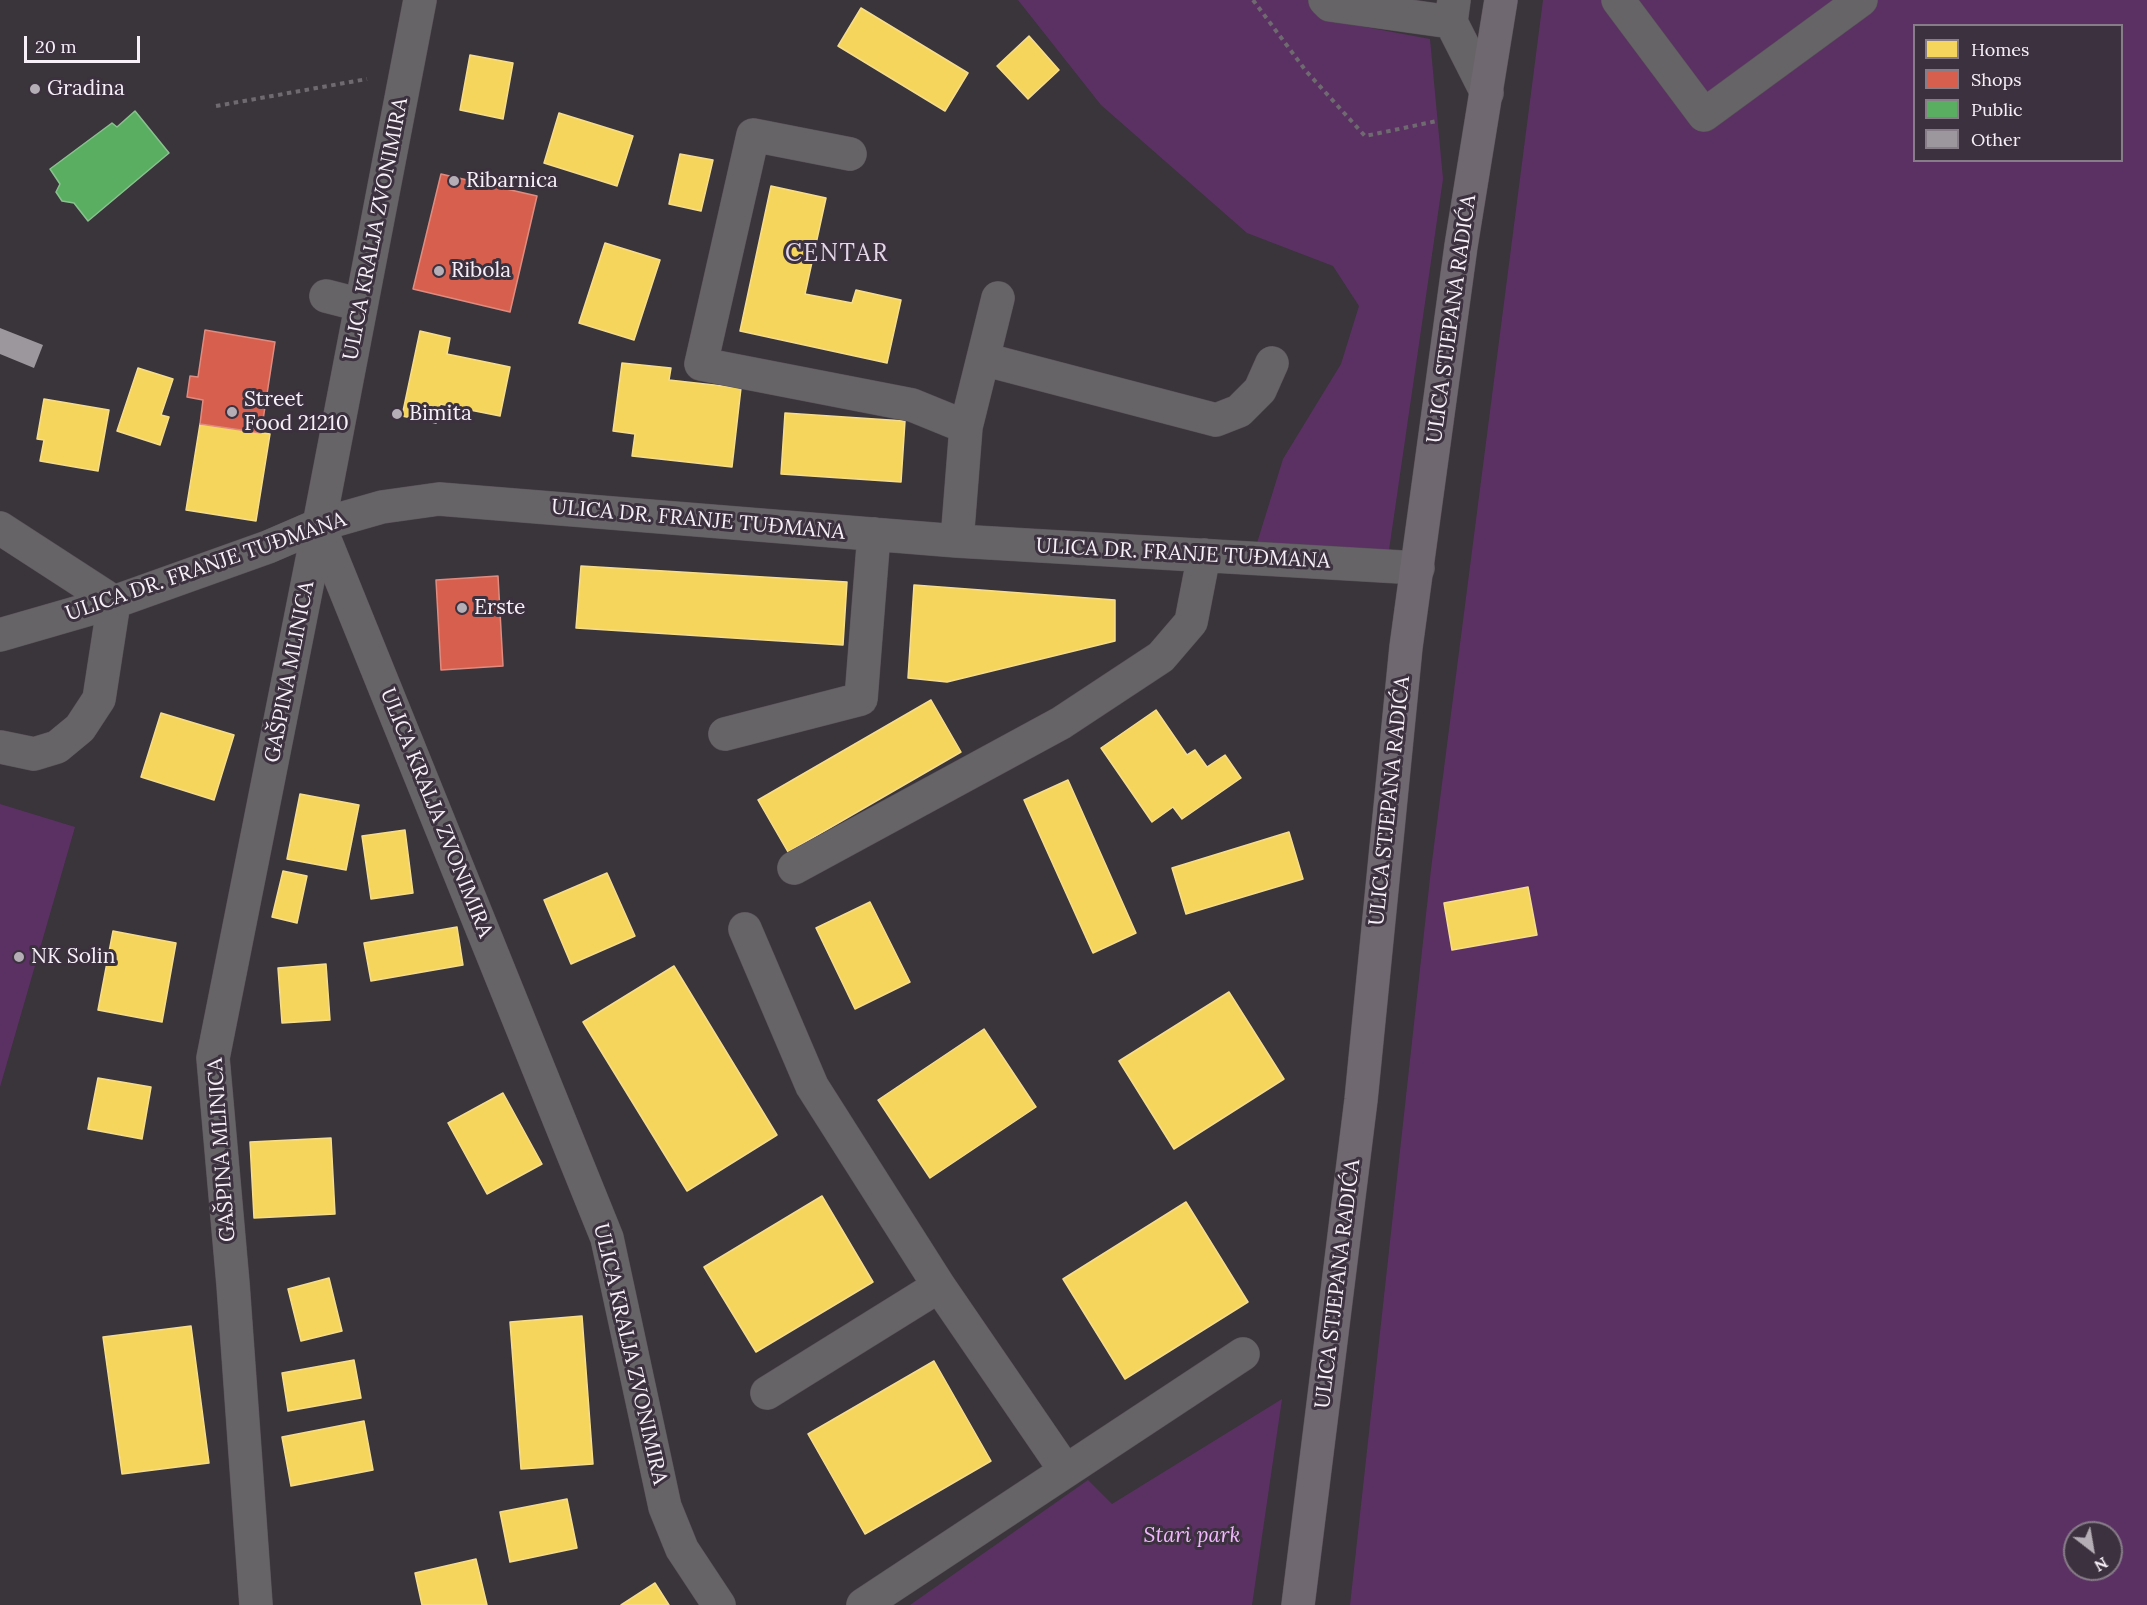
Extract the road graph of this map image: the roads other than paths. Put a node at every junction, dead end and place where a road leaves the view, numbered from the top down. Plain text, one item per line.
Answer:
1 (420, 0) edge
2 (1325, 0) edge
3 (1501, 0) edge
4 (1618, 0) edge
5 (1861, 0) edge
6 (1452, 11) edge
7 (1487, 93) junction
8 (850, 154) dead end
9 (326, 296) dead end
10 (998, 297) dead end
11 (361, 305) junction
12 (982, 359) junction
13 (1272, 363) dead end
14 (966, 427) junction
15 (319, 525) junction
16 (0, 528) edge
17 (874, 534) junction
18 (957, 541) junction
19 (1204, 555) junction
20 (1418, 568) junction
21 (114, 602) junction
22 (5, 634) edge
23 (725, 734) dead end
24 (0, 747) edge
25 (794, 868) dead end
26 (746, 929) dead end
27 (939, 1286) junction
28 (1243, 1354) dead end
29 (767, 1393) dead end
30 (1065, 1470) junction
31 (256, 1605) edge
32 (719, 1605) edge
33 (863, 1605) edge
34 (1298, 1605) edge

1 - 11 street, ULICA KRALJA ZVONIMIRA
2 - 6 street
3 - 7 main road, ULICA STJEPANA RADIĆA
4 - 5 street
6 - 7 street
7 - 20 main road, ULICA STJEPANA RADIĆA
8 - 14 street
9 - 11 street
10 - 12 street
11 - 15 street, ULICA KRALJA ZVONIMIRA
12 - 13 street
12 - 14 street
14 - 18 street
15 - 17 street, ULICA DR. FRANJE TUĐMANA
15 - 21 street, ULICA DR. FRANJE TUĐMANA
15 - 31 street, GAŠPINA MLINICA
15 - 32 street, ULICA KRALJA ZVONIMIRA
16 - 21 street
17 - 18 street, ULICA DR. FRANJE TUĐMANA
17 - 23 street
18 - 19 street, ULICA DR. FRANJE TUĐMANA
19 - 20 street, ULICA DR. FRANJE TUĐMANA
19 - 25 street
20 - 34 main road, ULICA STJEPANA RADIĆA
21 - 22 street, ULICA DR. FRANJE TUĐMANA
21 - 24 street
26 - 27 street
27 - 29 street
27 - 30 street
28 - 30 street
30 - 33 street

